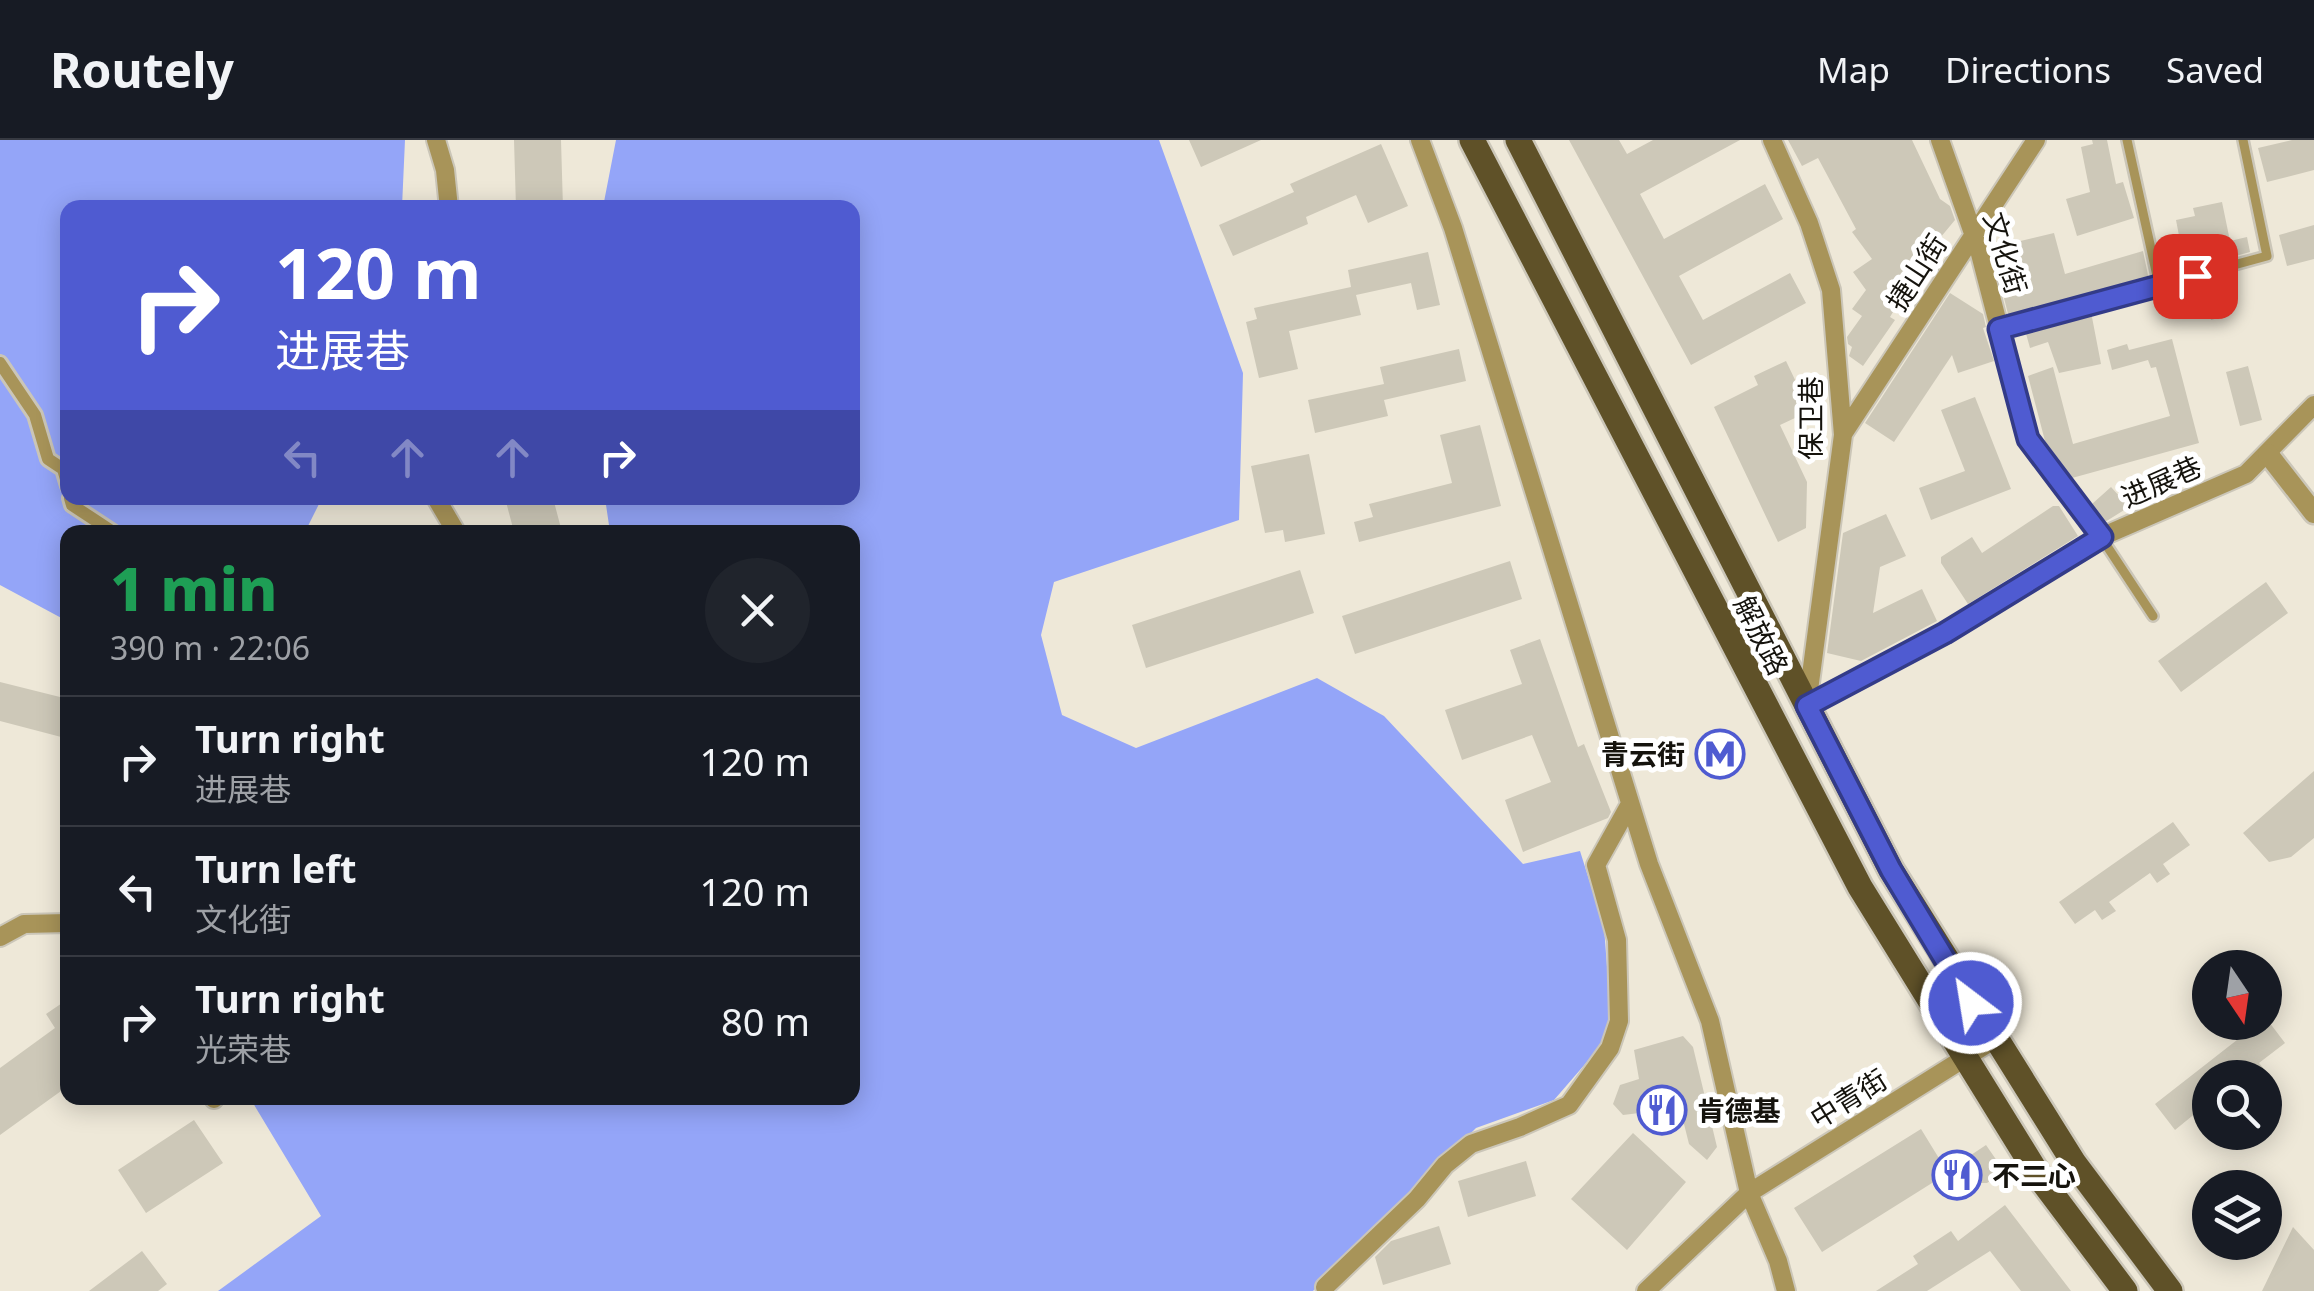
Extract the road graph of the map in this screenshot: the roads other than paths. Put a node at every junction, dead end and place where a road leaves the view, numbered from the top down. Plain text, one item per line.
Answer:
1 (436, 140) edge
2 (1420, 140) edge
3 (1472, 140) edge
4 (1518, 140) edge
5 (1772, 140) edge
6 (1940, 140) edge
7 (2036, 140) edge
8 (2127, 140) edge
9 (2244, 140) edge
10 (448, 200) edge
11 (1973, 235) junction
12 (2159, 286) junction
13 (1999, 329) junction
14 (0, 363) edge
15 (2314, 405) edge
16 (1843, 434) junction
17 (2268, 454) junction
18 (60, 466) edge
19 (72, 505) edge
20 (2314, 513) edge
21 (103, 525) edge
22 (2102, 537) junction
23 (2153, 616) dead end
24 (1807, 706) junction
25 (1630, 804) junction
26 (60, 923) edge
27 (0, 938) edge
28 (1995, 1038) junction
29 (1966, 1056) junction
30 (1748, 1192) junction
31 (1325, 1287) dead end
32 (1646, 1291) edge
33 (1786, 1291) edge
34 (2126, 1291) edge
35 (2170, 1291) edge

1 - 10 street
2 - 25 street
3 - 29 main road, 解放路
4 - 24 main road, 解放路
5 - 16 street, 保卫巷
6 - 11 street, 文化街
7 - 11 street, 捷山街
8 - 12 lane
9 - 12 lane
11 - 13 street, 文化街
11 - 16 street, 捷山街
12 - 13 lane
13 - 22 street, 文化街
14 - 18 street
15 - 17 street, 进展巷
16 - 24 street, 保卫巷
17 - 20 street
17 - 22 street, 进展巷
19 - 21 street
22 - 23 lane
22 - 24 street, 进展巷
24 - 28 main road, 解放路
25 - 30 street
25 - 31 street
26 - 27 street
28 - 29 street, 中青街
28 - 35 main road, 解放路
29 - 30 street, 中青街
29 - 34 main road, 解放路
30 - 32 street, 中青街
30 - 33 street

